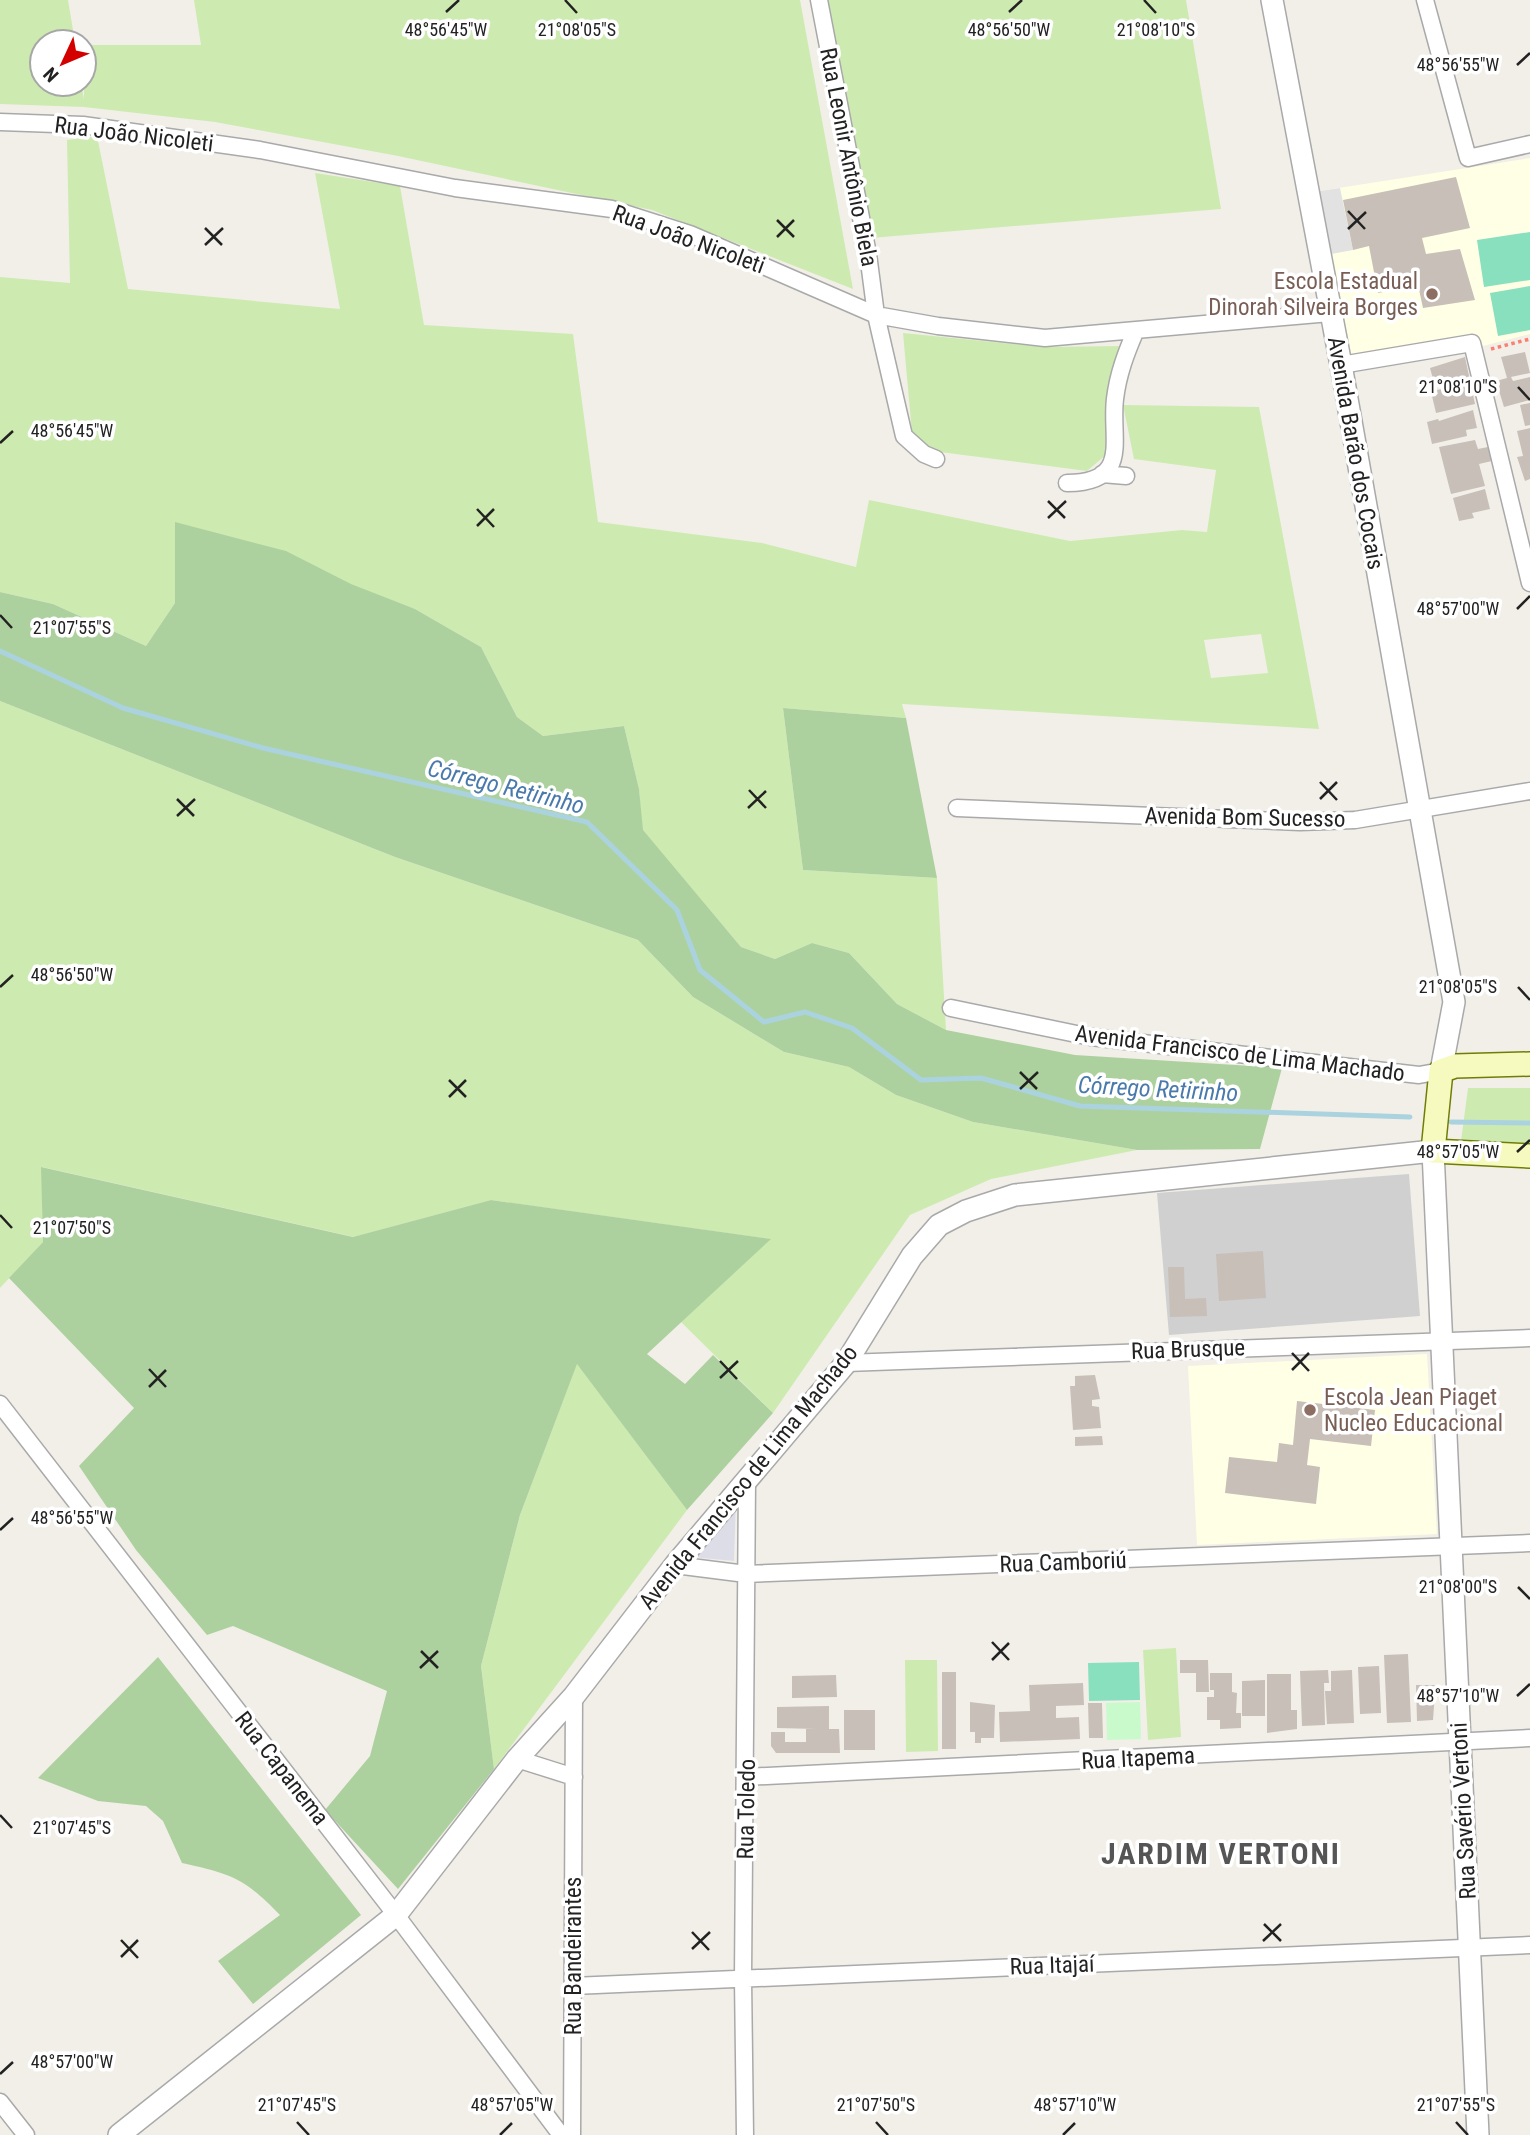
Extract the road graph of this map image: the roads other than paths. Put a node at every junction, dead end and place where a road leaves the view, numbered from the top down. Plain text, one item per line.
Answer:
1 (819, 0) edge
2 (1272, 0) edge
3 (1424, 0) edge
4 (0, 122) edge
5 (1530, 144) edge
6 (1330, 313) junction
7 (876, 315) junction
8 (1136, 331) junction
9 (1341, 365) junction
10 (936, 460) dead end
11 (1102, 474) junction
12 (1126, 476) dead end
13 (1067, 484) dead end
14 (1530, 583) edge
15 (1530, 791) edge
16 (957, 808) dead end
17 (1420, 809) junction
18 (951, 1008) dead end
19 (1530, 1064) edge
20 (1441, 1072) junction
21 (1433, 1152) junction
22 (1530, 1156) edge
23 (1530, 1338) edge
24 (1442, 1339) junction
25 (846, 1363) junction
26 (0, 1404) edge
27 (747, 1482) junction
28 (1530, 1543) edge
29 (1451, 1548) junction
30 (675, 1566) junction
31 (746, 1574) junction
32 (574, 1696) junction
33 (1530, 1738) edge
34 (1460, 1742) junction
35 (517, 1759) junction
36 (574, 1777) junction
37 (746, 1777) junction
38 (396, 1915) junction
39 (1530, 1945) edge
40 (1470, 1948) junction
41 (743, 1978) junction
42 (573, 1986) junction
43 (0, 2102) edge
44 (17, 2132) edge
45 (119, 2135) edge
46 (561, 2135) edge
47 (572, 2135) edge
48 (745, 2135) edge
49 (1478, 2135) edge

1 - 7 street, Rua Leonir Antônio Biela
2 - 6 street, Avenida Barão dos Cocais
3 - 5 street
4 - 7 street, Rua João Nicoleti
6 - 8 street, Rua João Nicoleti
6 - 9 street, Avenida Barão dos Cocais
7 - 8 street, Rua João Nicoleti
7 - 10 street, Rua Leonir Antônio Biela
8 - 11 street
9 - 14 street
9 - 17 street, Avenida Barão dos Cocais
11 - 12 street
11 - 13 street
15 - 17 street, Avenida Bom Sucesso
16 - 17 street, Avenida Bom Sucesso
17 - 20 street, Avenida Barão dos Cocais
18 - 20 street, Avenida Francisco de Lima Machado
19 - 20 main road, Avenida Francisco de Lima Machado
20 - 21 main road
21 - 22 main road, Avenida Francisco de Lima Machado
21 - 24 street, Rua Savério Vertoni
21 - 25 street, Avenida Francisco de Lima Machado
23 - 24 street, Rua Brusque
24 - 25 street, Rua Brusque
24 - 29 street, Rua Savério Vertoni
25 - 27 street, Avenida Francisco de Lima Machado
26 - 38 street, Rua Capanema
27 - 30 street, Avenida Francisco de Lima Machado
27 - 31 street, Rua Toledo
28 - 29 street, Rua Camboriú
29 - 31 street, Rua Camboriú
29 - 34 street, Rua Savério Vertoni
30 - 31 street, Rua Camboriú
30 - 32 street, Avenida Francisco de Lima Machado
31 - 37 street, Rua Toledo
32 - 35 street, Avenida Francisco de Lima Machado
32 - 36 street, Rua Bandeirantes
33 - 34 street, Rua Itapema
34 - 37 street, Rua Itapema
34 - 40 street, Rua Savério Vertoni
35 - 36 street
35 - 38 street, Avenida Francisco de Lima Machado
36 - 42 street, Rua Bandeirantes
37 - 41 street, Rua Toledo
38 - 45 street, Avenida Francisco de Lima Machado
38 - 46 street, Rua Capanema
39 - 40 street, Rua Itajaí
40 - 41 street, Rua Itajaí
40 - 49 street, Rua Savério Vertoni
41 - 42 street, Rua Itajaí
41 - 48 street, Rua Toledo
42 - 47 street, Rua Bandeirantes
43 - 44 street

